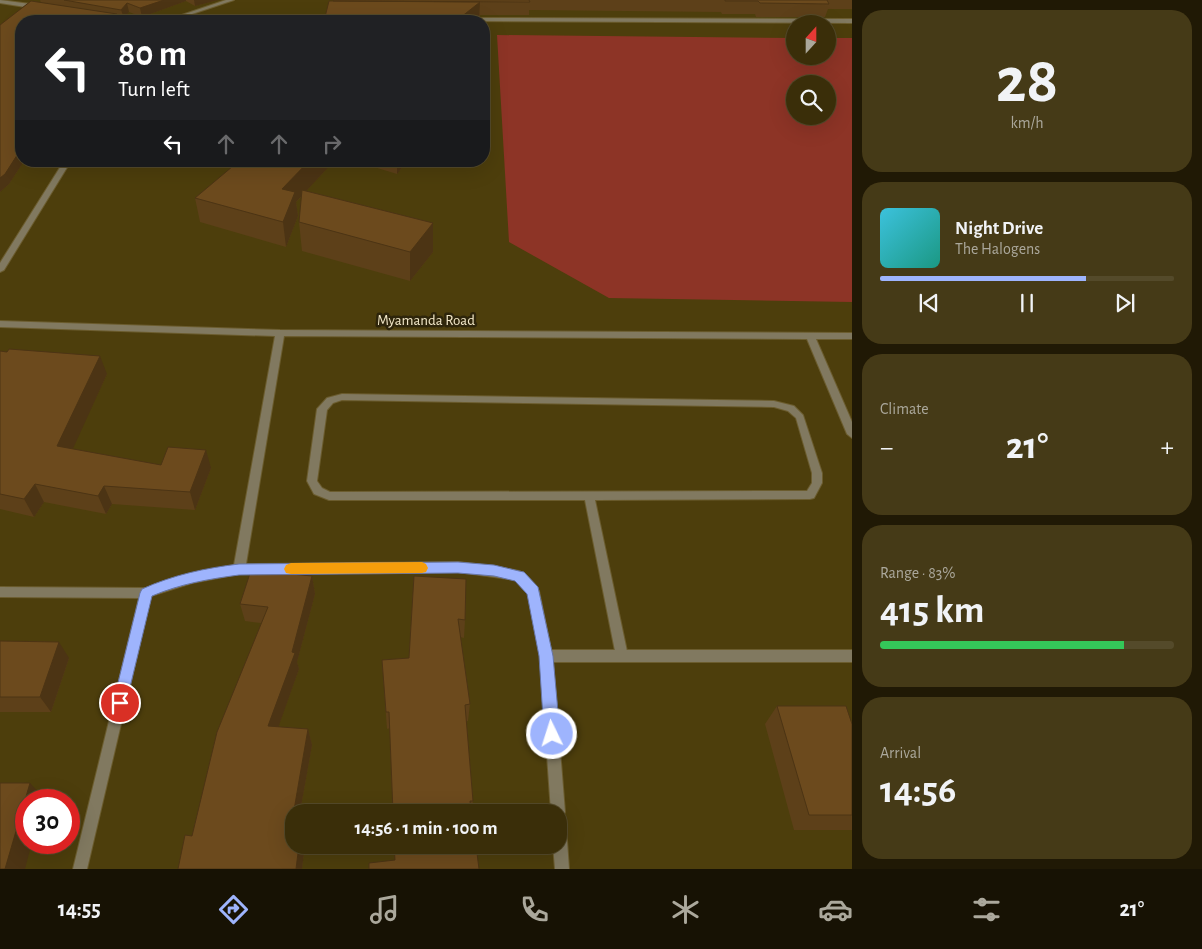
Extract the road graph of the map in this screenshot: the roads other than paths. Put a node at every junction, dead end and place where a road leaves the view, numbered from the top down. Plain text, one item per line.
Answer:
1 (231, 0) edge
2 (0, 1) edge
3 (46, 9) edge
4 (186, 15) edge
5 (490, 19) edge
6 (852, 21) edge
7 (64, 167) edge
8 (0, 270) edge
9 (0, 324) edge
10 (280, 333) junction
11 (810, 336) junction
12 (852, 336) edge
13 (852, 434) edge
14 (590, 495) junction
15 (239, 569) junction
16 (0, 592) edge
17 (146, 593) junction
18 (546, 656) junction
19 (622, 656) junction
20 (852, 656) edge
21 (557, 804) edge
22 (561, 854) edge
23 (80, 869) edge
24 (562, 869) edge

1 - 4 street
2 - 3 street
5 - 6 street
7 - 8 street
9 - 10 street, Myamanda Road
10 - 11 street, Myamanda Road
10 - 15 street
11 - 12 street, Myamanda Road
11 - 13 street
14 - 14 street
14 - 19 street
15 - 17 street
15 - 18 street
16 - 17 street
17 - 23 street
18 - 19 street
18 - 21 street
19 - 20 street
22 - 24 street

